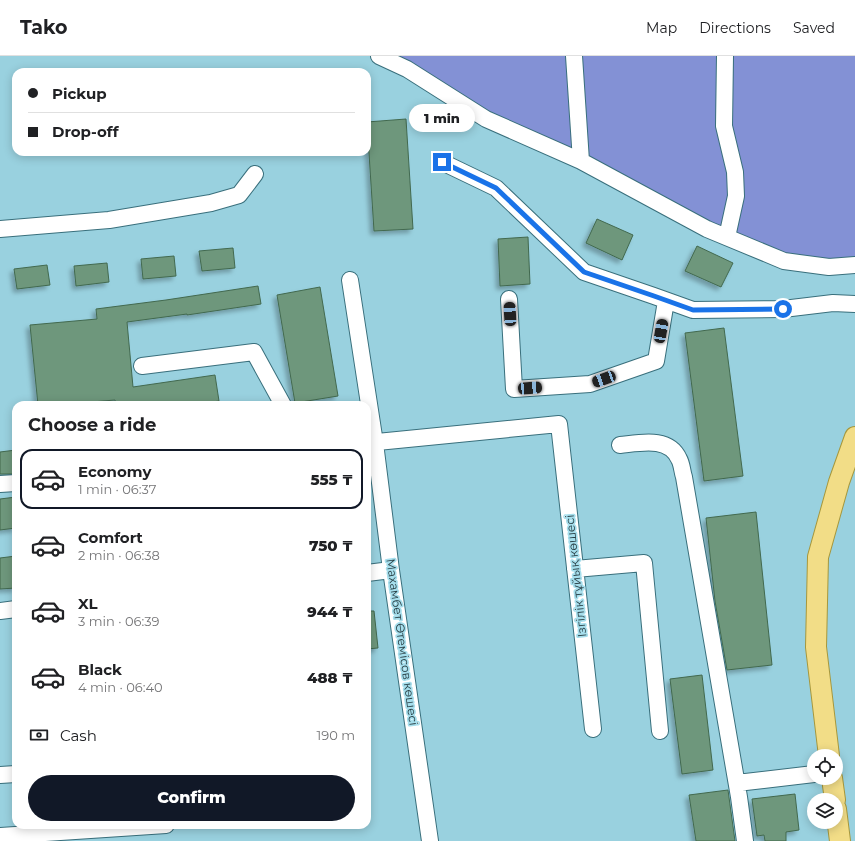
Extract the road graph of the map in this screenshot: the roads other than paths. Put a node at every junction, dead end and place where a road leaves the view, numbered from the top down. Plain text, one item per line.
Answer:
1 (379, 56) edge
2 (574, 56) edge
3 (725, 56) edge
4 (581, 161) junction
5 (442, 162) dead end
6 (255, 174) dead end
7 (0, 229) edge
8 (727, 237) junction
9 (855, 265) edge
10 (350, 280) dead end
11 (509, 299) dead end
12 (666, 301) junction
13 (855, 304) edge
14 (142, 366) dead end
15 (281, 401) edge
16 (368, 401) edge
17 (855, 437) edge
18 (371, 443) edge
19 (620, 445) dead end
20 (12, 483) edge
21 (0, 484) edge
22 (391, 570) junction
23 (576, 570) junction
24 (371, 572) edge
25 (12, 610) edge
26 (0, 611) edge
27 (593, 729) dead end
28 (660, 732) dead end
29 (829, 749) edge
30 (12, 774) edge
31 (0, 775) edge
32 (807, 775) edge
33 (737, 783) junction
34 (106, 829) edge
35 (838, 829) edge
36 (0, 836) edge
37 (430, 841) edge
38 (745, 841) edge
39 (840, 841) edge

1 - 4 street
2 - 4 street
3 - 8 street
4 - 8 street
5 - 12 street
6 - 7 street
8 - 9 street
10 - 16 street, Махамбет Өтемісов көшесі
11 - 12 street
12 - 13 street
14 - 15 street
17 - 29 main road
18 - 22 street, Махамбет Өтемісов көшесі
18 - 23 street, Ізгілік тұйық көшесі
19 - 33 street
20 - 21 street
22 - 24 street
22 - 37 street, Махамбет Өтемісов көшесі
23 - 27 street, Ізгілік тұйық көшесі
23 - 28 street
25 - 26 street
30 - 31 street
32 - 33 street
33 - 38 street
34 - 36 street
35 - 39 main road

